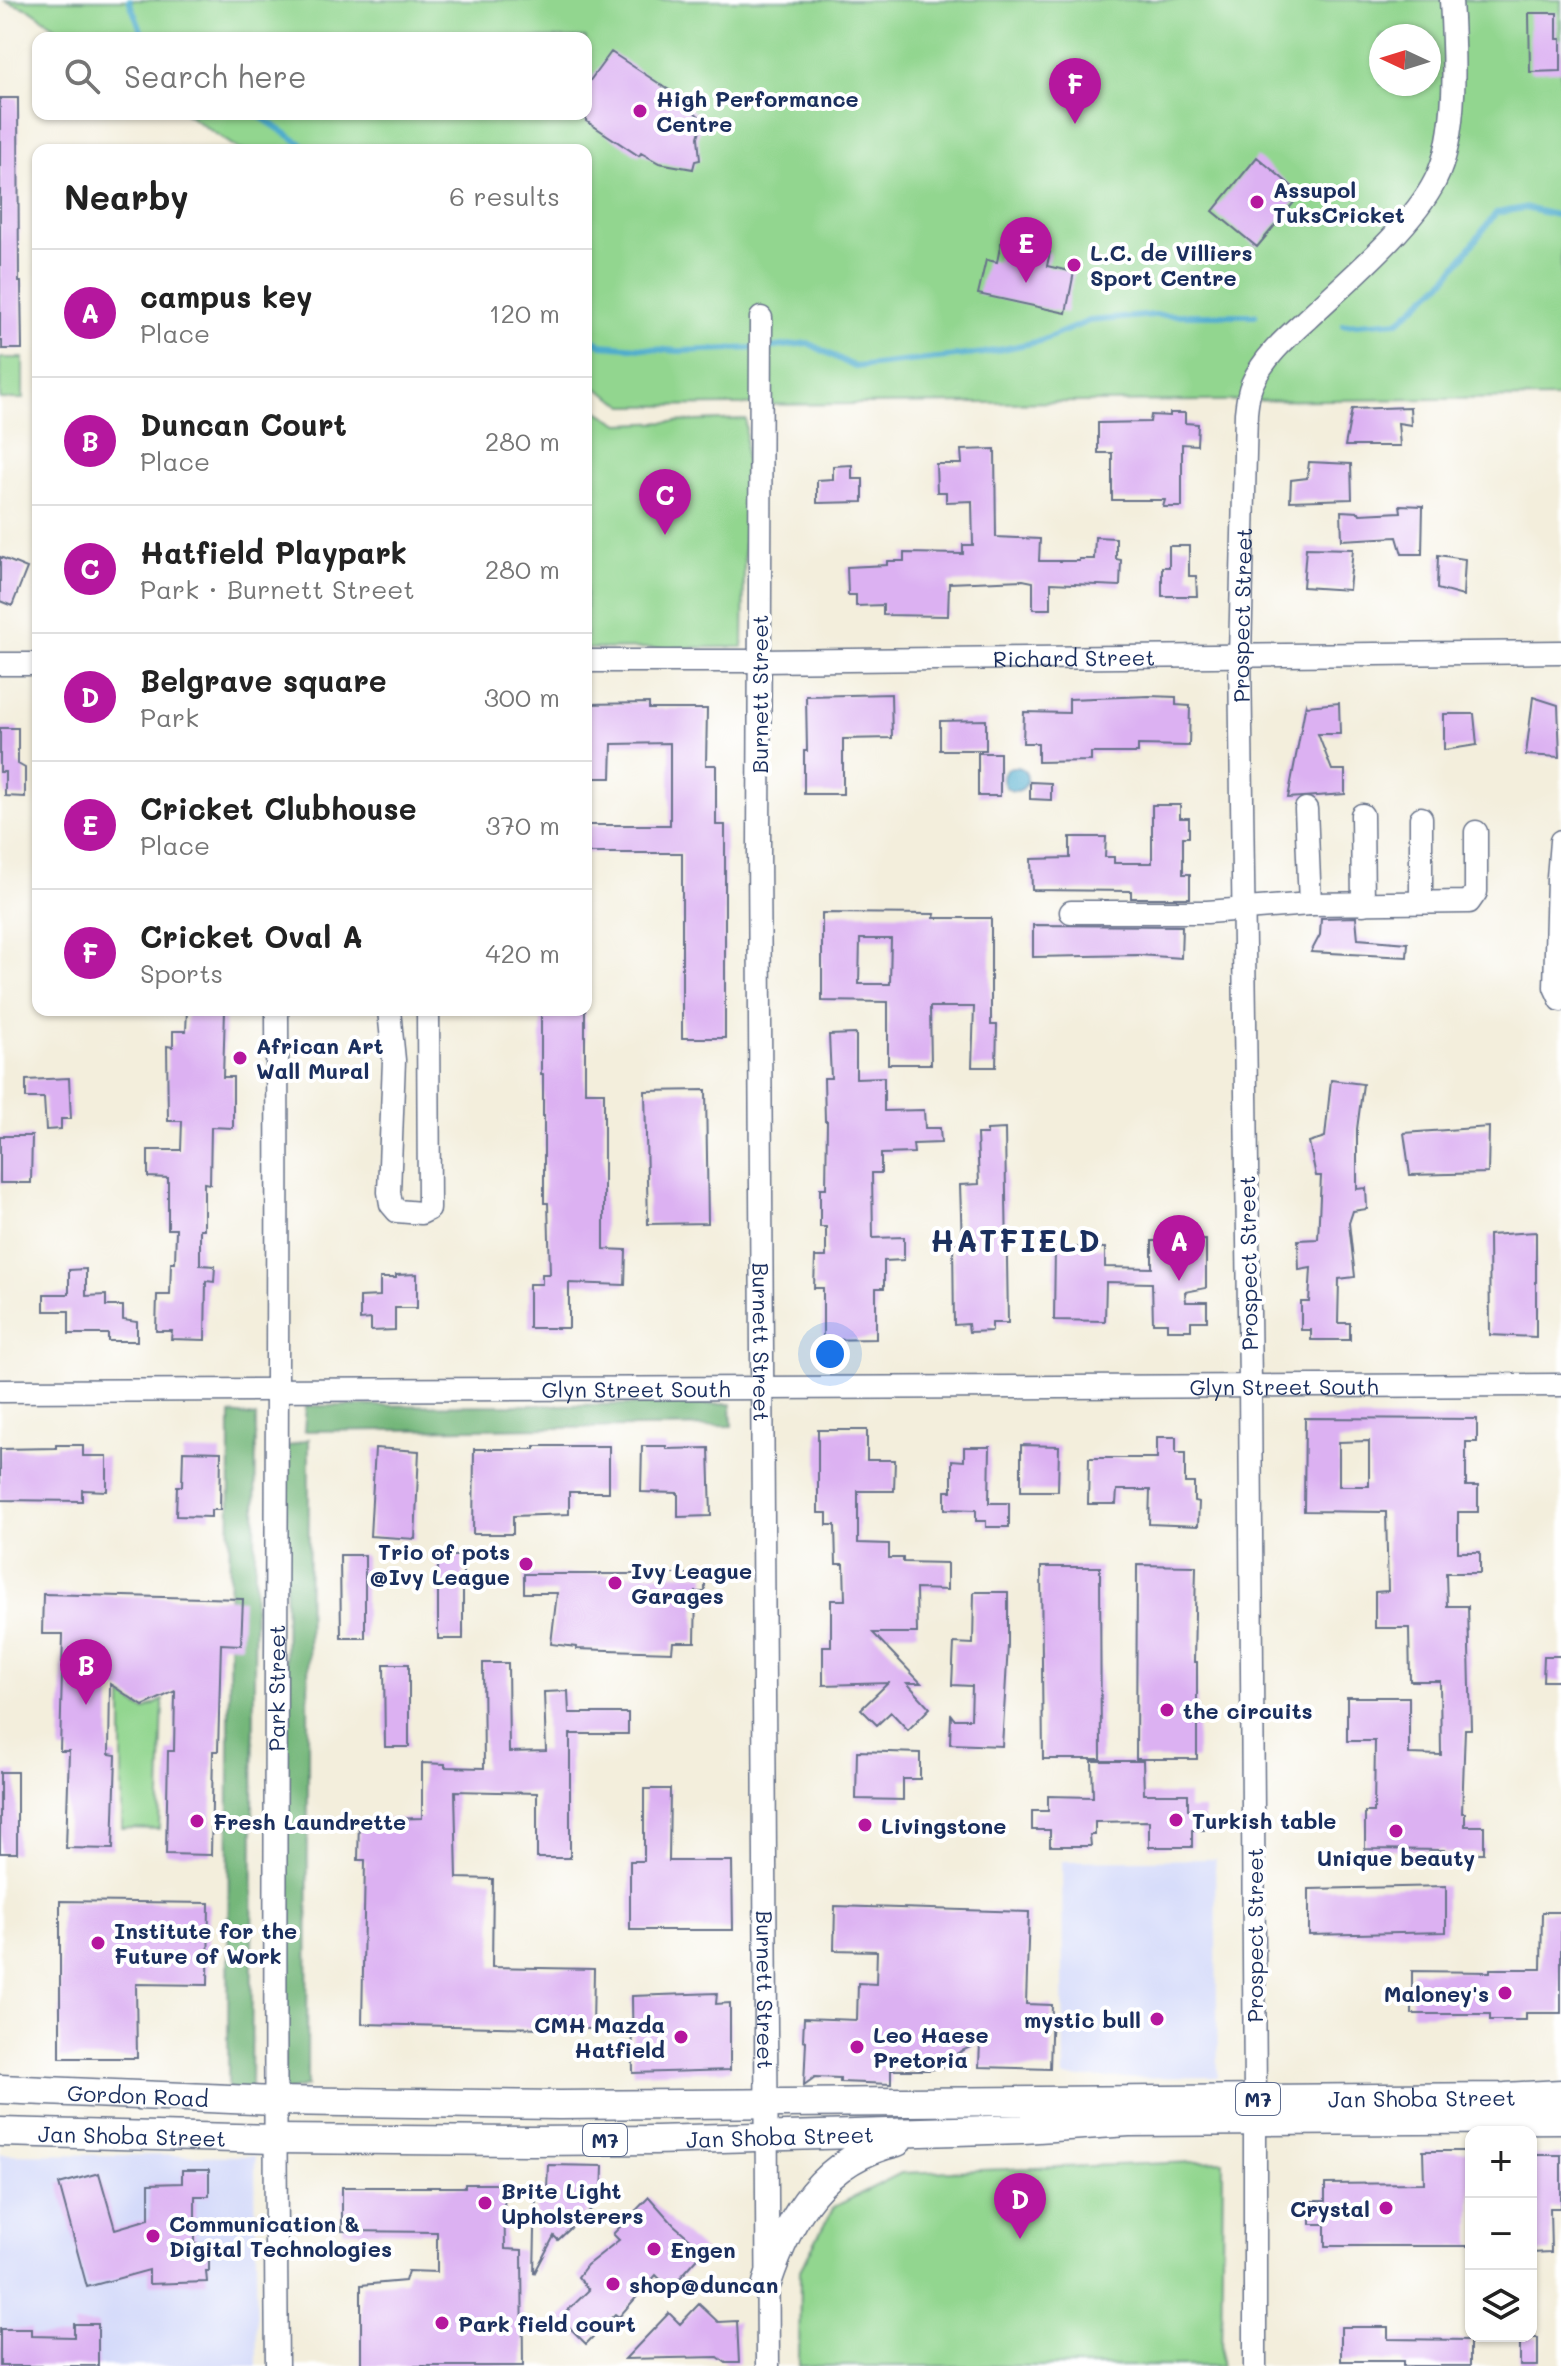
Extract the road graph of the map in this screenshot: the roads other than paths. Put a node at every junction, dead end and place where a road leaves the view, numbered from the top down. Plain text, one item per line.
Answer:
1 (1451, 0) edge
2 (761, 318) dead end
3 (1561, 652) edge
4 (1240, 656) junction
5 (592, 661) edge
6 (759, 661) junction
7 (0, 664) edge
8 (32, 664) edge
9 (1306, 809) dead end
10 (1362, 815) dead end
11 (1421, 818) dead end
12 (1476, 832) dead end
13 (1561, 841) edge
14 (1421, 902) junction
15 (1310, 904) junction
16 (1363, 904) junction
17 (1242, 910) junction
18 (1071, 912) dead end
19 (1561, 1000) edge
20 (277, 1016) edge
21 (390, 1016) edge
22 (428, 1016) edge
23 (1250, 1384) junction
24 (1561, 1385) edge
25 (761, 1389) junction
26 (0, 1391) edge
27 (279, 1391) junction
28 (0, 2089) edge
29 (1561, 2094) edge
30 (274, 2101) junction
31 (766, 2104) junction
32 (1255, 2110) junction
33 (1561, 2119) edge
34 (944, 2131) junction
35 (0, 2132) edge
36 (765, 2136) junction
37 (274, 2139) junction
38 (767, 2283) junction
39 (277, 2366) edge
40 (768, 2366) edge
41 (1255, 2366) edge

1 - 4 street, Prospect Street
2 - 6 street, Burnett Street
3 - 4 street, Richard Street
4 - 6 street, Richard Street
4 - 17 street, Prospect Street
5 - 6 street, Richard Street
6 - 25 street, Burnett Street
7 - 8 street
9 - 15 street
10 - 16 street
11 - 14 street
12 - 14 street
13 - 19 street
14 - 16 street
15 - 16 street
15 - 17 street
17 - 18 street
17 - 23 street, Prospect Street
20 - 27 street, Park Street
21 - 22 street
23 - 24 street, Glyn Street South
23 - 25 street, Glyn Street South
23 - 32 street, Prospect Street
25 - 27 street, Glyn Street South
25 - 31 street, Burnett Street
26 - 27 street, Glyn Street South
27 - 30 street, Park Street
28 - 30 main road, Gordon Road / M7
29 - 32 main road, Jan Shoba Street / M7
30 - 31 main road, Jan Shoba Street / M7
30 - 37 street, Park Street
31 - 32 main road, Jan Shoba Street / M7
31 - 36 street, Burnett Street
32 - 33 main road, Jan Shoba Street / M7
32 - 34 main road, Jan Shoba Street / M7
32 - 41 street, Prospect Street
34 - 36 main road, Jan Shoba Street / M7
34 - 38 main road
35 - 37 main road, Jan Shoba Street / M7
36 - 37 main road, Jan Shoba Street / M7
36 - 38 street, Burnett Street
37 - 39 street, Park Street
38 - 40 street, Burnett Street

